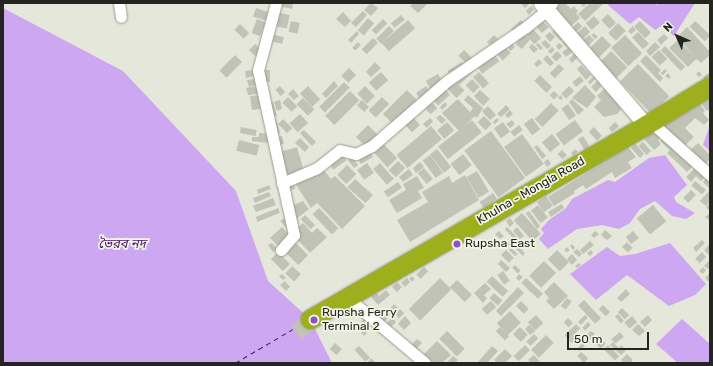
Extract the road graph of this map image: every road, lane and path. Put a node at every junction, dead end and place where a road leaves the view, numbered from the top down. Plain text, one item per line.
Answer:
1 (119, 3) edge
2 (276, 3) edge
3 (547, 5) edge
4 (121, 17) dead end
5 (710, 86) edge
6 (649, 123) junction
7 (710, 175) edge
8 (282, 183) junction
9 (281, 250) dead end
10 (348, 298) junction
11 (310, 319) dead end
12 (425, 363) edge

1 - 4 street
2 - 8 street
3 - 6 main road
3 - 8 street
5 - 6 highway, Khulna - Mongla Road
6 - 7 street
6 - 10 highway, Khulna - Mongla Road
8 - 9 street
10 - 11 highway, Khulna - Mongla Road
10 - 12 street

